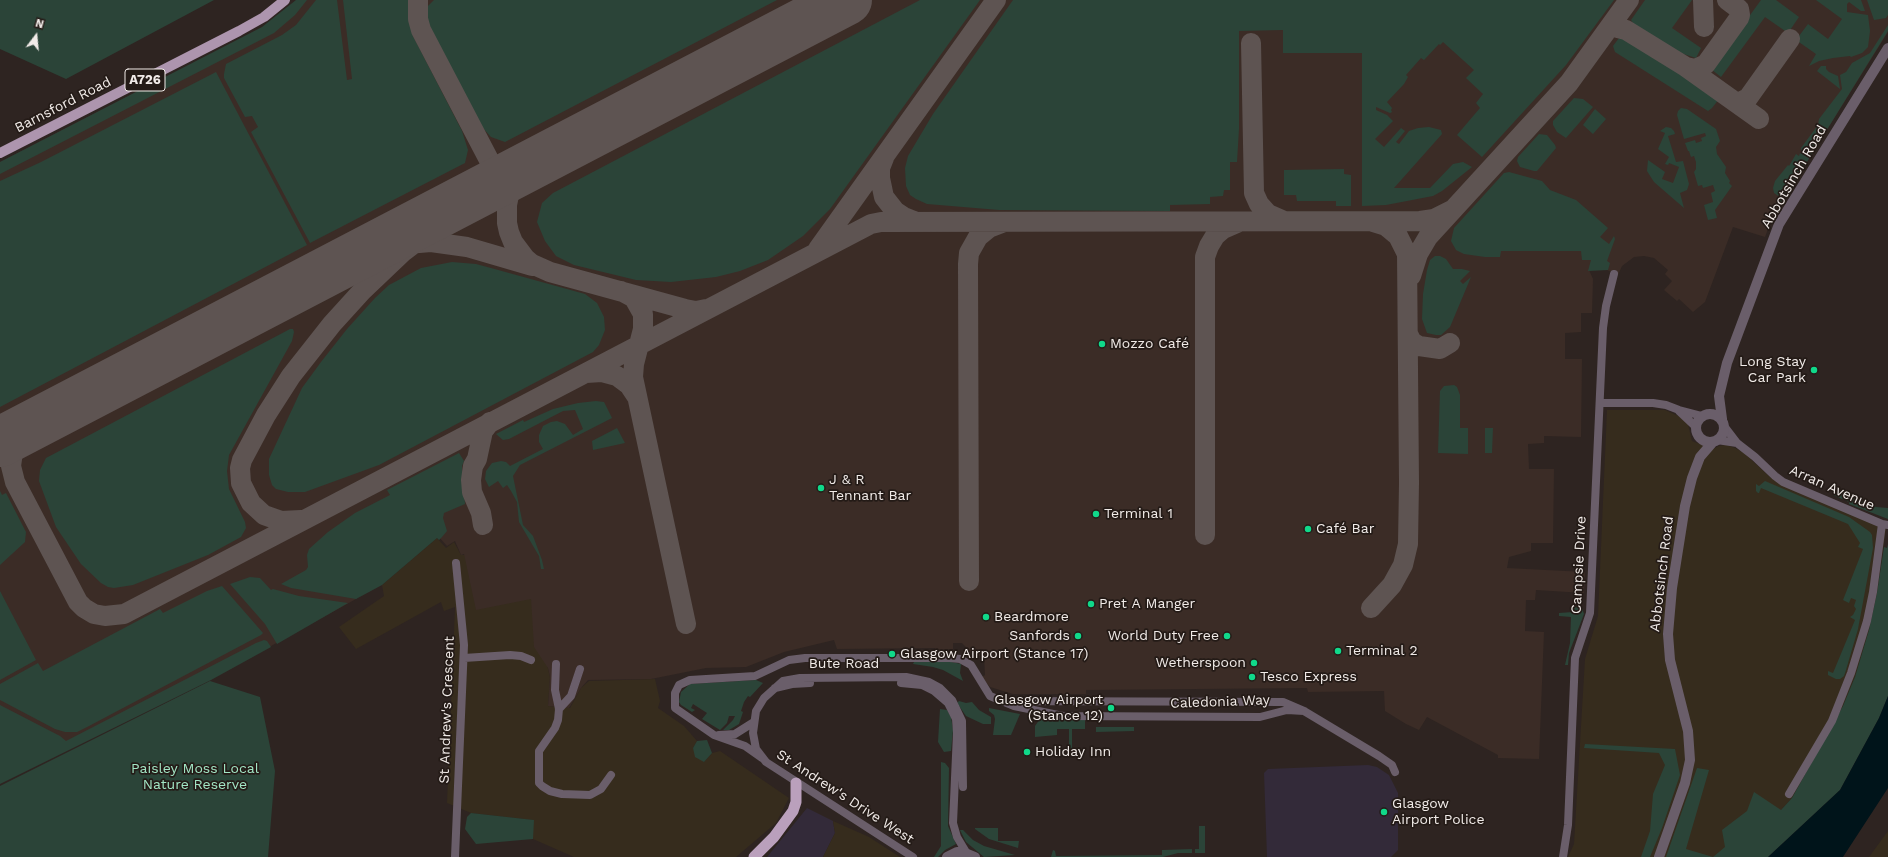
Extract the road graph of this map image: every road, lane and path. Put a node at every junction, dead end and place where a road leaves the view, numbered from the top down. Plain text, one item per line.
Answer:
1 (285, 0) edge
2 (1888, 48) edge
3 (0, 153) edge
4 (1614, 274) dead end
5 (1719, 396) junction
6 (1600, 403) junction
7 (1679, 410) junction
8 (1704, 415) junction
9 (1723, 422) junction
10 (1696, 427) junction
11 (1700, 438) junction
12 (1715, 441) junction
13 (1737, 443) junction
14 (1700, 457) junction
15 (1885, 524) edge
16 (456, 563) dead end
17 (464, 658) junction
18 (531, 660) dead end
19 (556, 664) dead end
20 (580, 670) dead end
21 (916, 681) junction
22 (997, 699) junction
23 (675, 708) joint
24 (559, 709) junction
25 (1304, 711) junction
26 (754, 722) junction
27 (714, 735) junction
28 (762, 758) junction
29 (1395, 772) dead end
30 (611, 775) dead end
31 (796, 783) junction
32 (963, 787) dead end
33 (1789, 794) dead end
34 (971, 855) edge
35 (455, 857) edge
36 (754, 857) edge
37 (913, 857) edge
38 (947, 857) edge
39 (1563, 857) edge
40 (1659, 857) edge

1 - 3 main road, Barnsford Road / A726
2 - 5 street, Abbotsinch Road
4 - 6 street, Campsie Drive
5 - 8 street, Abbotsinch Road
5 - 9 street, Abbotsinch Road
6 - 7 street
6 - 39 street, Campsie Drive
7 - 8 street
7 - 10 street
8 - 9 street
8 - 10 street
9 - 12 street
9 - 13 street, Arran Avenue
10 - 11 street
11 - 12 street
11 - 14 street, Abbotsinch Road
12 - 13 street, Arran Avenue
12 - 14 street, Abbotsinch Road
13 - 15 street, Arran Avenue
14 - 40 street, Abbotsinch Road
15 - 33 street
16 - 17 street, St Andrew's Crescent
17 - 18 street
17 - 35 street, St Andrew's Crescent
19 - 24 street
20 - 24 street
21 - 26 street, Bute Road
21 - 32 street
21 - 34 street
22 - 23 street, Caledonia Way
22 - 25 street, Caledonia Way
22 - 25 street, Caledonia Way
23 - 27 street, St Andrew's Drive West
24 - 30 street
25 - 29 street
26 - 27 street
26 - 28 street, St Andrew's Drive West
27 - 28 street, St Andrew's Drive West
28 - 31 street, St Andrew's Drive West
31 - 36 highway
31 - 37 street, St Andrew's Drive West
34 - 38 street

